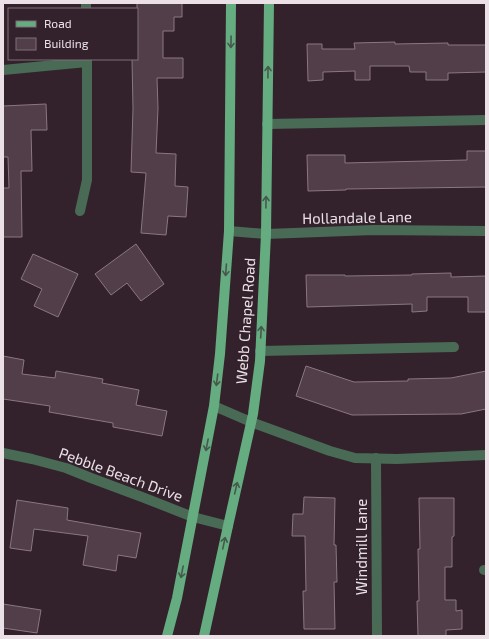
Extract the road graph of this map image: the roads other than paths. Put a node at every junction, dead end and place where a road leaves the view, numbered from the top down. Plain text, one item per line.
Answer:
1 (232, 3) edge
2 (269, 3) edge
3 (87, 61) edge
4 (3, 70) edge
5 (486, 120) edge
6 (267, 124) junction
7 (80, 211) dead end
8 (229, 231) junction
9 (486, 231) edge
10 (266, 234) junction
11 (454, 347) dead end
12 (260, 351) junction
13 (214, 406) junction
14 (251, 422) junction
15 (3, 452) edge
16 (486, 455) edge
17 (376, 458) junction
18 (193, 517) junction
19 (228, 526) junction
20 (167, 636) edge
21 (204, 636) edge
22 (376, 636) edge

1 -> 8 main road, Webb Chapel Road
6 -> 2 main road, Webb Chapel Road
3 - 4 street
3 - 7 street
5 - 6 street
10 -> 6 main road, Webb Chapel Road
8 - 10 street, Hollandale Lane
8 -> 13 main road, Webb Chapel Road
9 - 10 street, Hollandale Lane
12 -> 10 main road, Webb Chapel Road
11 - 12 street
12 - 14 main road, Webb Chapel Road
13 - 14 street
13 -> 18 main road, Webb Chapel Road
14 - 17 street
19 -> 14 main road, Webb Chapel Road
15 - 18 street, Pebble Beach Drive
16 - 17 street
17 - 22 street, Windmill Lane
18 - 19 street, Pebble Beach Drive
18 -> 20 main road, Webb Chapel Road
21 -> 19 main road, Webb Chapel Road

